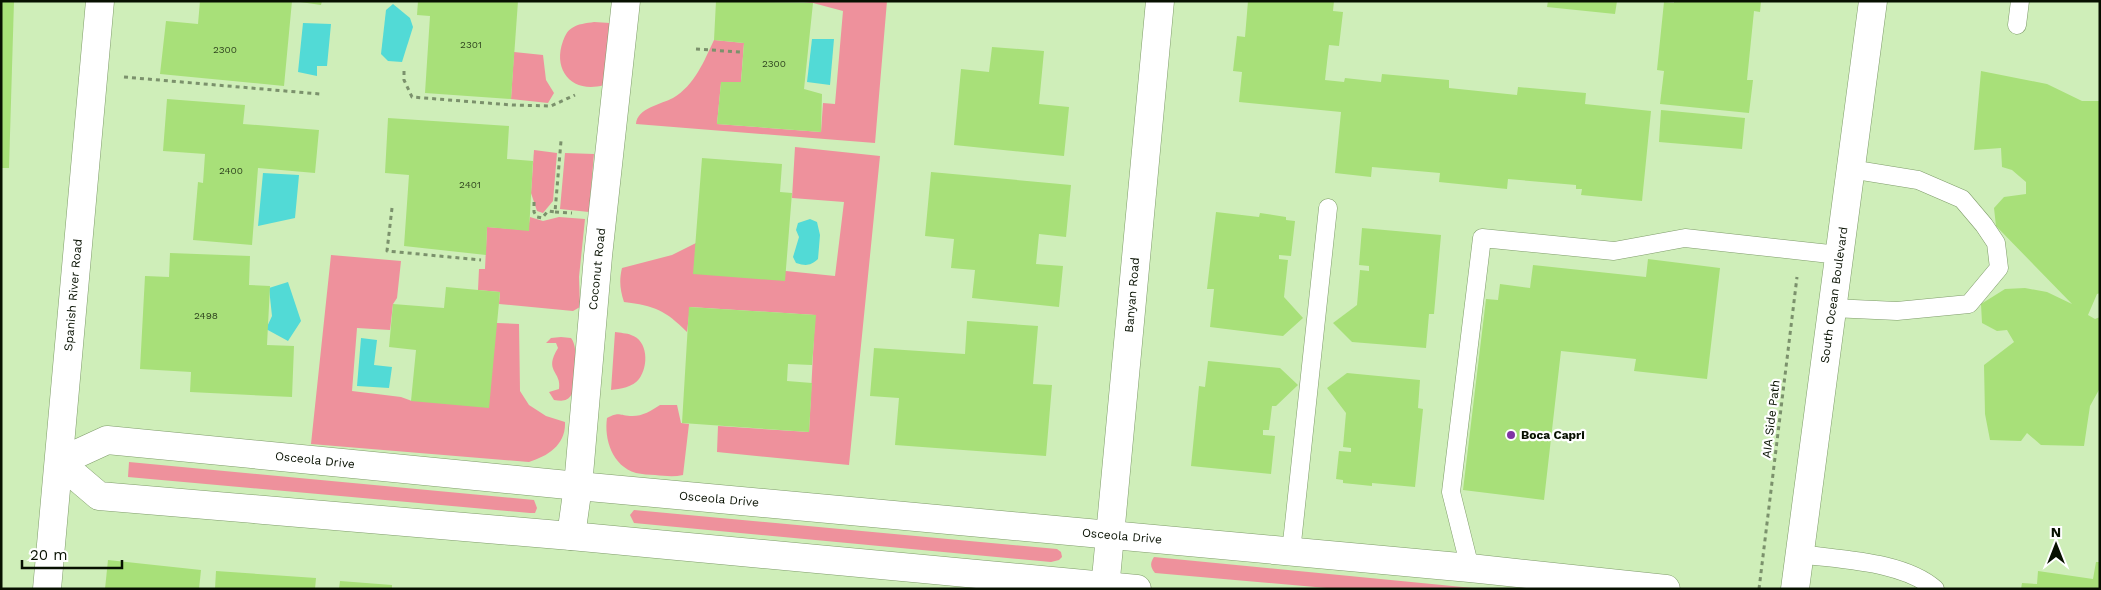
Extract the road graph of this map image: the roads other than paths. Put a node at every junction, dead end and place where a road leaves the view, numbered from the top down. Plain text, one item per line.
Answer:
1 (100, 1) edge
2 (626, 1) edge
3 (1160, 1) edge
4 (1873, 1) edge
5 (2020, 1) edge
6 (2017, 24) dead end
7 (1850, 169) junction
8 (1328, 208) dead end
9 (1839, 255) junction
10 (1832, 308) junction
11 (59, 462) junction
12 (578, 486) junction
13 (1110, 535) junction
14 (571, 536) junction
15 (1291, 552) junction
16 (1800, 554) junction
17 (1470, 568) junction
18 (1105, 587) edge
19 (47, 589) edge
20 (1137, 589) edge
21 (1666, 589) edge
22 (1795, 589) edge
23 (1936, 589) edge

1 - 11 street, Spanish River Road
2 - 12 street, Coconut Road
3 - 13 street, Banyan Road
4 - 7 street, South Ocean Boulevard
5 - 6 lane
7 - 9 street, South Ocean Boulevard
7 - 10 lane
8 - 15 lane
9 - 10 street, South Ocean Boulevard
9 - 17 lane
10 - 16 street, South Ocean Boulevard
11 - 12 street, Osceola Drive
11 - 14 street
11 - 19 street, Spanish River Road
12 - 13 street, Osceola Drive
12 - 14 street, Coconut Road
13 - 15 street, Osceola Drive
13 - 18 street, Banyan Road
14 - 18 street
15 - 17 street, Osceola Drive
16 - 22 street, South Ocean Boulevard
16 - 23 lane
17 - 21 street, Osceola Drive
18 - 20 street

